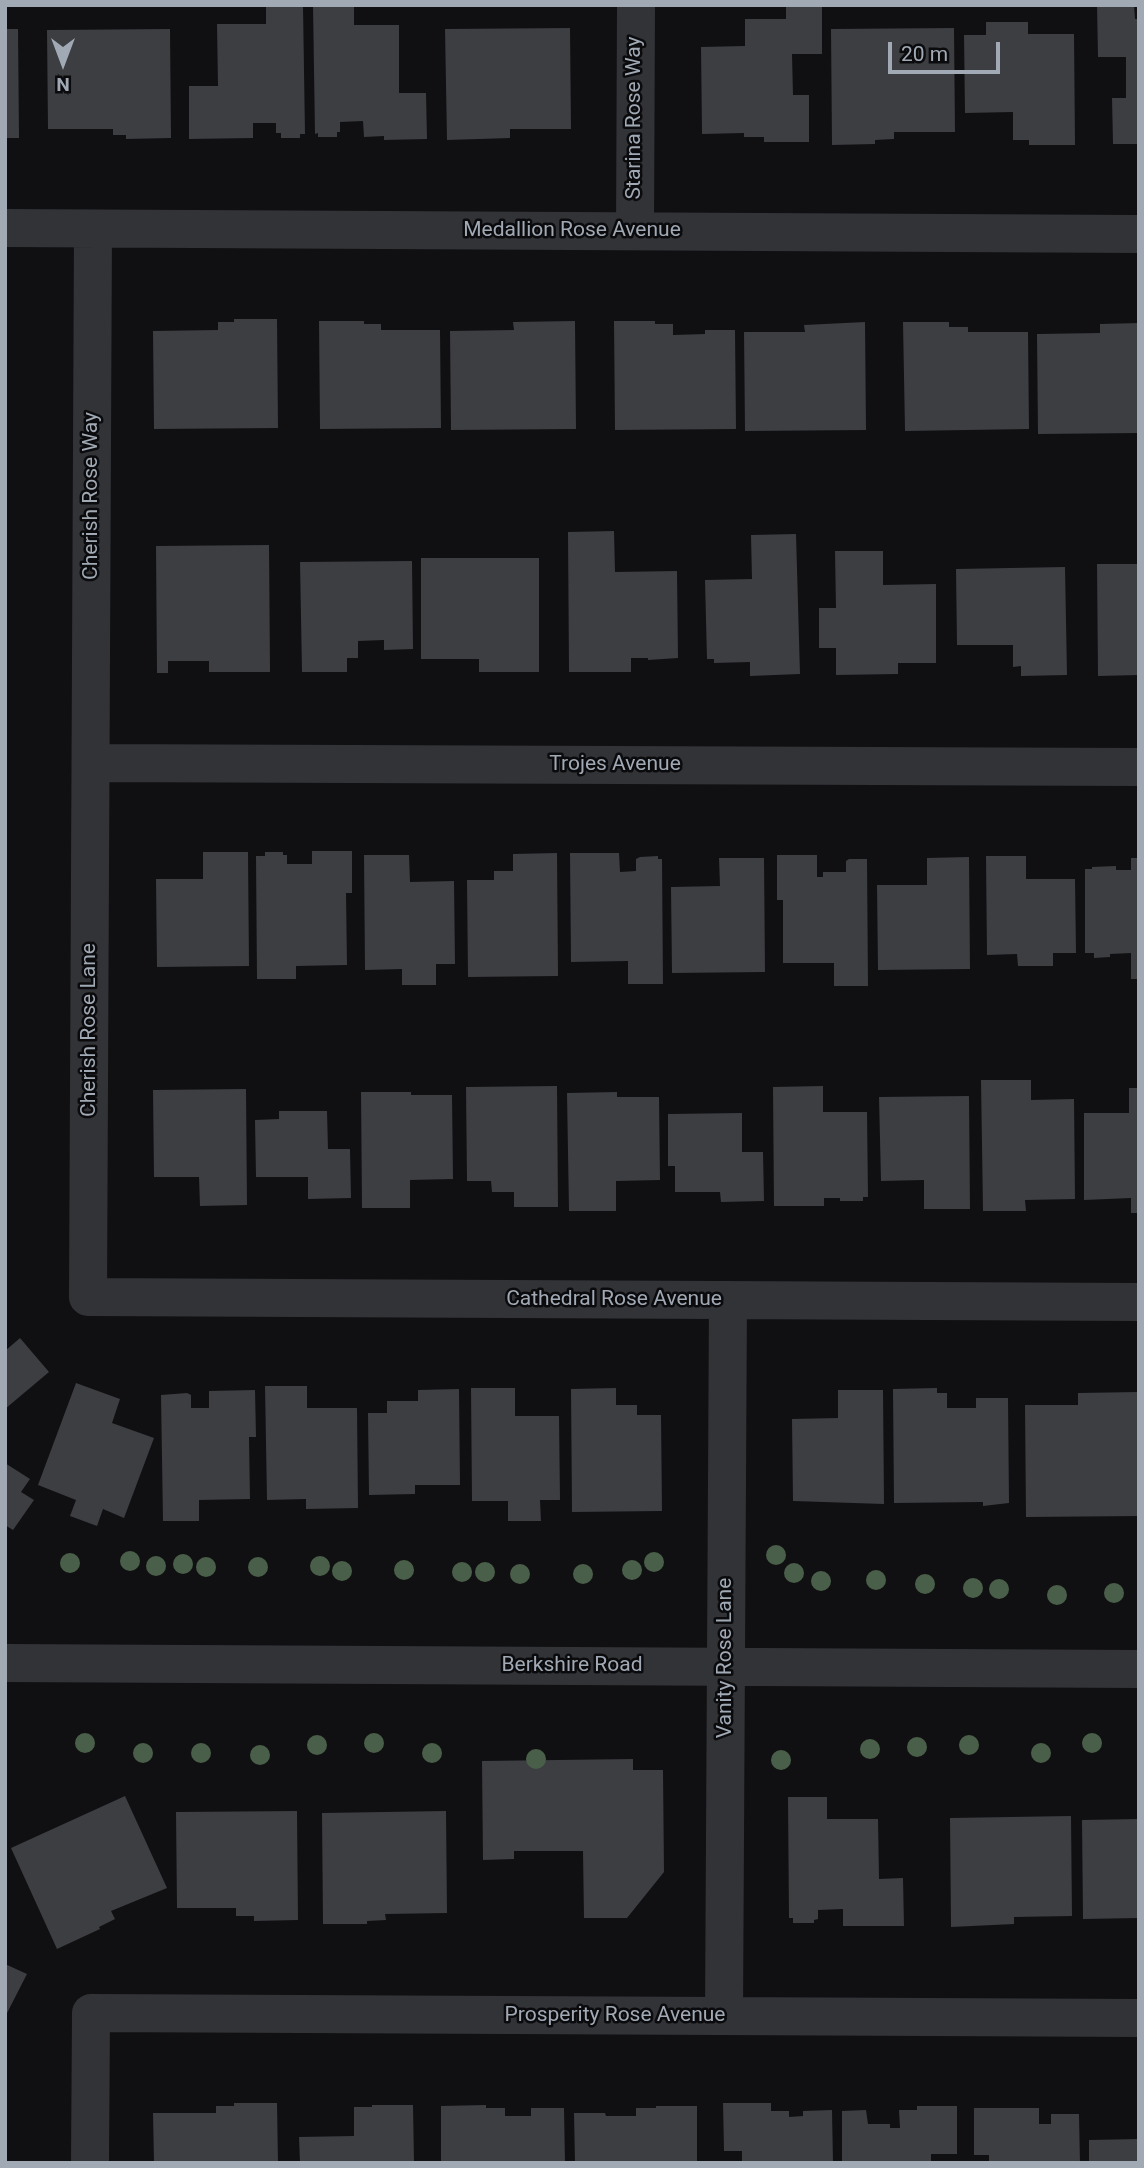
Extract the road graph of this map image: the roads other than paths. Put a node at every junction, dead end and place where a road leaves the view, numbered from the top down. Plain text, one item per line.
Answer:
1 (636, 5) edge
2 (5, 228) edge
3 (93, 229) junction
4 (635, 231) junction
5 (1139, 234) edge
6 (91, 762) junction
7 (1139, 767) edge
8 (88, 1297) joint
9 (728, 1300) junction
10 (1139, 1302) edge
11 (5, 1663) edge
12 (726, 1667) junction
13 (1139, 1669) edge
14 (724, 2016) junction
15 (1139, 2018) edge
16 (90, 2163) edge

1 - 4 street, Starina Rose Way
2 - 3 street, Medallion Rose Avenue
3 - 4 street, Medallion Rose Avenue
3 - 6 street, Cherish Rose Way
4 - 5 street, Medallion Rose Avenue
6 - 7 street, Trojes Avenue
6 - 8 street, Cherish Rose Lane
8 - 9 street, Cathedral Rose Avenue
9 - 10 street, Cathedral Rose Avenue
9 - 12 street, Vanity Rose Lane
11 - 12 street, Berkshire Road
12 - 13 street, Berkshire Road
12 - 14 street, Vanity Rose Lane
14 - 15 street, Prosperity Rose Avenue
14 - 16 street, Prosperity Rose Avenue

